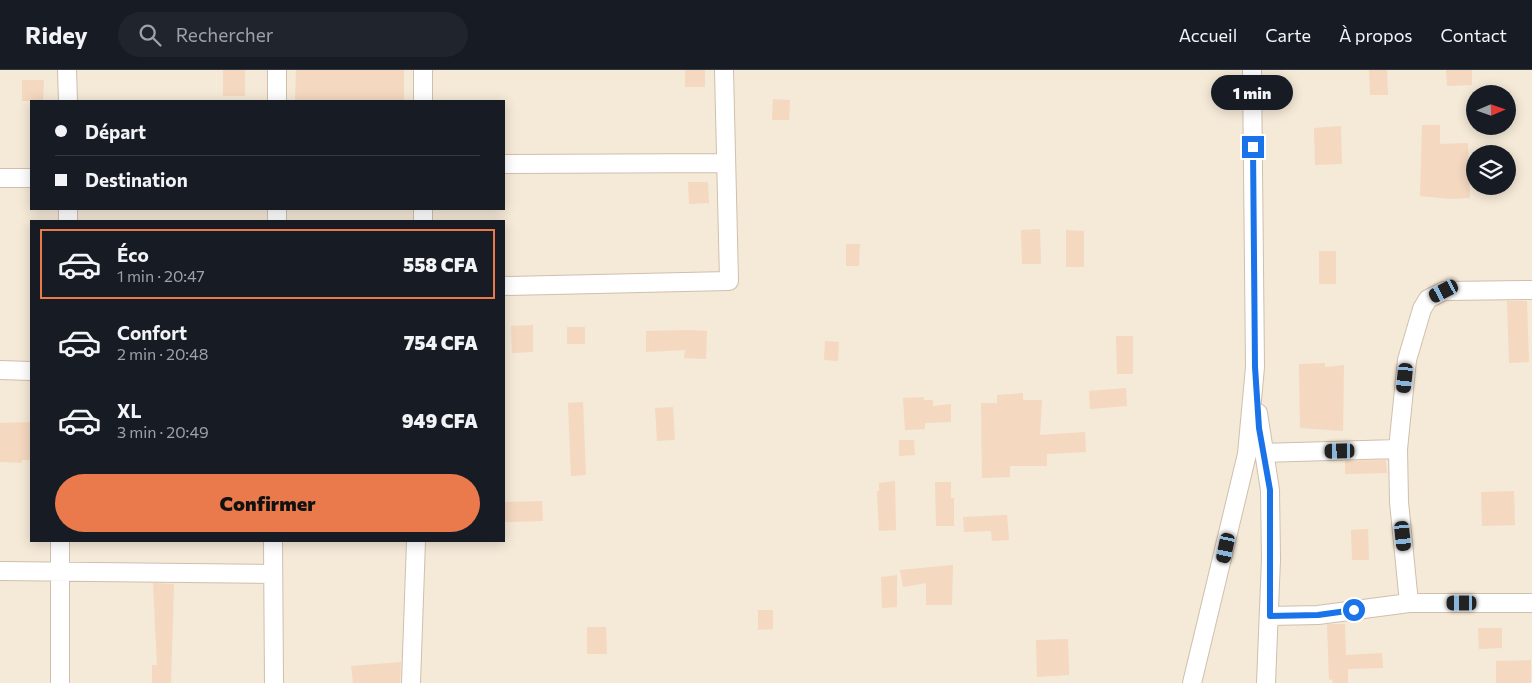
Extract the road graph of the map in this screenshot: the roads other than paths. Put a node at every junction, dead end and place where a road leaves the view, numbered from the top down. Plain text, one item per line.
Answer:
1 (67, 70) edge
2 (277, 70) edge
3 (423, 70) edge
4 (724, 70) edge
5 (1252, 70) edge
6 (68, 100) edge
7 (277, 100) edge
8 (423, 100) edge
9 (726, 163) junction
10 (505, 164) edge
11 (0, 178) edge
12 (30, 178) edge
13 (505, 286) edge
14 (1532, 290) edge
15 (1255, 367) junction
16 (0, 370) edge
17 (30, 371) edge
18 (1398, 449) junction
19 (1264, 453) junction
20 (60, 542) edge
21 (273, 542) edge
22 (416, 542) edge
23 (0, 571) edge
24 (59, 573) junction
25 (273, 574) junction
26 (1409, 603) junction
27 (1532, 603) edge
28 (1270, 616) junction
29 (60, 683) edge
30 (274, 683) edge
31 (411, 683) edge
32 (1192, 683) edge
33 (1266, 683) edge

1 - 6 street
2 - 7 street
3 - 8 street
4 - 9 street
5 - 15 street
9 - 10 street
9 - 13 street
11 - 12 street
14 - 18 street
15 - 19 street
15 - 32 street
16 - 17 street
18 - 19 street
18 - 26 street
19 - 28 street
20 - 24 street
21 - 25 street
22 - 31 street
23 - 24 street
24 - 25 street
24 - 29 street
25 - 30 street
26 - 27 street
26 - 28 street
28 - 33 street

